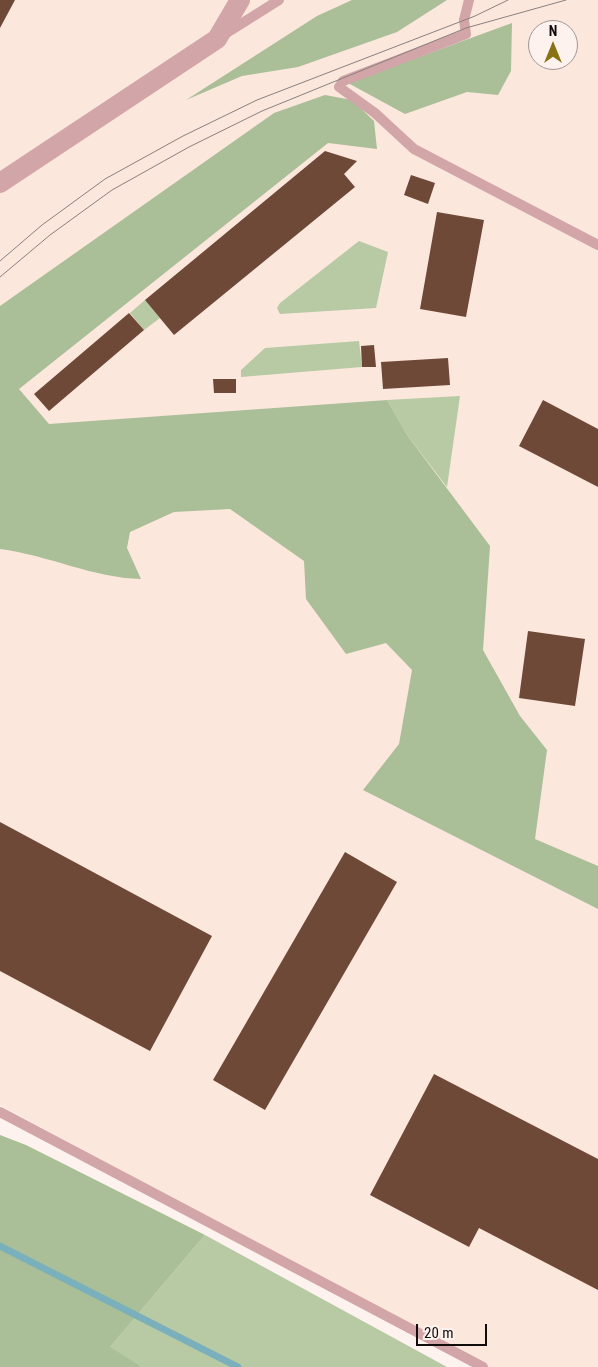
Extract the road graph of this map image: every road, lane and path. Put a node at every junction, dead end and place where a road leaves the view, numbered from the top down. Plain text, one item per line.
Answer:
1 (240, 0) edge
2 (279, 0) edge
3 (469, 0) edge
4 (217, 39) junction
5 (0, 183) edge
6 (598, 245) edge
7 (0, 1112) edge
8 (483, 1367) edge

1 - 4 street
2 - 4 lane
3 - 6 lane
4 - 5 street
7 - 8 lane

